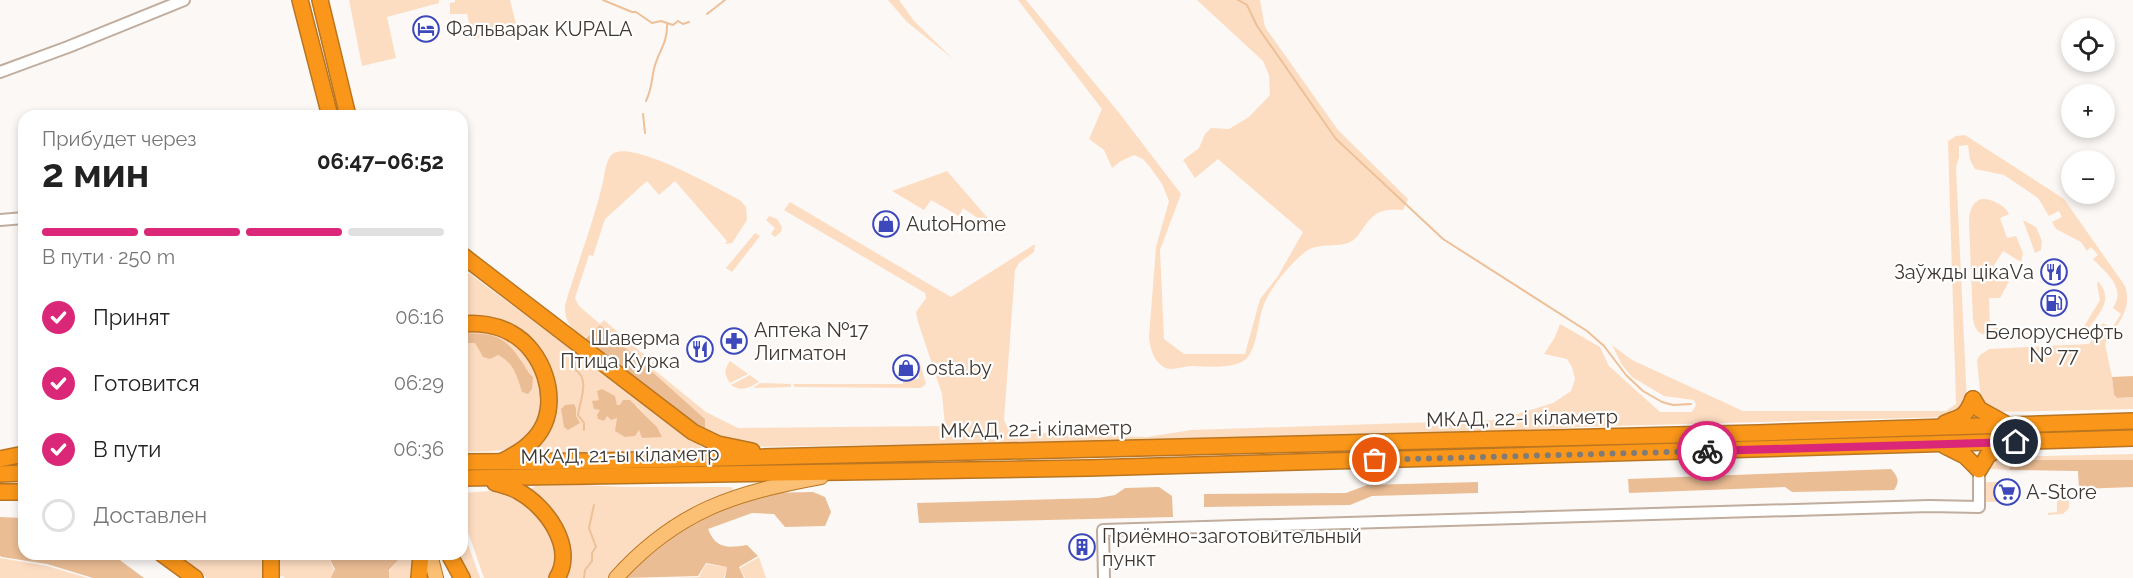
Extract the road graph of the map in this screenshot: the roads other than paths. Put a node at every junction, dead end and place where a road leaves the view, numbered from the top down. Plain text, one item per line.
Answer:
1 (184, 0) edge
2 (300, 0) edge
3 (320, 0) edge
4 (0, 72) edge
5 (328, 110) edge
6 (347, 110) edge
7 (18, 218) edge
8 (0, 220) edge
9 (468, 260) edge
10 (468, 324) edge
11 (2133, 422) edge
12 (2012, 426) junction
13 (1931, 427) junction
14 (2133, 438) edge
15 (2014, 442) junction
16 (1942, 445) junction
17 (18, 455) edge
18 (794, 456) junction
19 (778, 457) joint
20 (0, 459) edge
21 (468, 462) edge
22 (500, 463) junction
23 (1979, 470) junction
24 (18, 473) edge
25 (841, 473) junction
26 (0, 474) edge
27 (779, 474) joint
28 (471, 478) edge
29 (170, 560) edge
30 (271, 560) edge
31 (420, 560) edge
32 (432, 560) edge
33 (449, 560) edge
34 (452, 560) edge
35 (195, 578) edge
36 (271, 578) edge
37 (419, 578) edge
38 (436, 578) edge
39 (453, 578) edge
40 (462, 578) edge
41 (557, 578) edge
42 (616, 578) edge
43 (1104, 578) edge

1 - 4 street
2 - 5 highway
3 - 6 highway
7 - 8 street
9 - 18 highway
10 - 22 highway
11 - 12 highway, МКАД, 22-і кіламетр
12 - 13 highway, МКАД, 22-і кіламетр
12 - 13 highway
13 - 18 highway, МКАД, 22-і кіламетр
14 - 15 highway, МКАД, 22-і кіламетр
15 - 16 highway, МКАД, 22-і кіламетр
15 - 23 highway
16 - 23 highway
16 - 25 highway, МКАД, 22-і кіламетр
17 - 20 highway
18 - 19 highway, МКАД, 22-і кіламетр
19 - 22 highway, МКАД, 21-ы кіламетр
21 - 22 highway, МКАД, 21-ы кіламетр
23 - 43 street
24 - 26 highway
25 - 27 highway, МКАД, 22-і кіламетр
25 - 42 main road
27 - 28 highway, МКАД, 21-ы кіламетр
28 - 41 highway
29 - 35 highway
30 - 36 highway
31 - 37 highway
32 - 38 main road
33 - 39 main road
34 - 40 highway

